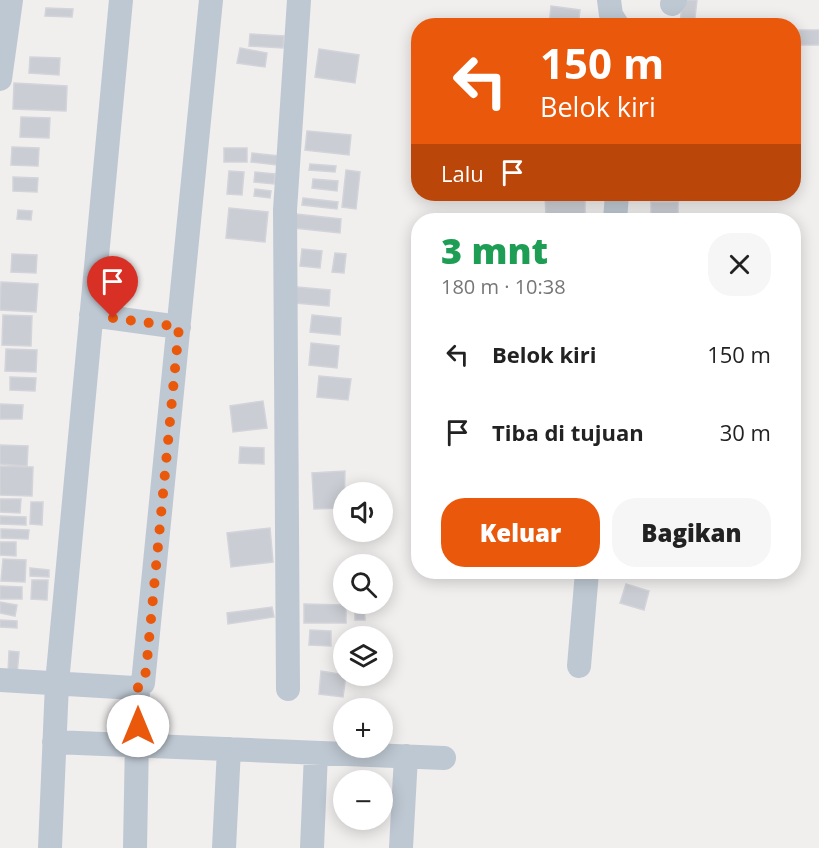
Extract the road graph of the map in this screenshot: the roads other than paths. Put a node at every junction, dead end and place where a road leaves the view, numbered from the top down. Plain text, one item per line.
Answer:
1 (11, 0) edge
2 (121, 0) edge
3 (211, 0) edge
4 (299, 0) edge
5 (609, 0) edge
6 (613, 18) edge
7 (0, 79) edge
8 (91, 315) junction
9 (179, 327) junction
10 (586, 579) edge
11 (579, 666) dead end
12 (0, 680) edge
13 (57, 683) junction
14 (138, 686) junction
15 (288, 689) dead end
16 (54, 742) junction
17 (138, 745) junction
18 (229, 749) junction
19 (316, 753) junction
20 (406, 756) junction
21 (444, 758) dead end
22 (50, 848) edge
23 (135, 848) edge
24 (224, 848) edge
25 (312, 848) edge
26 (401, 848) edge

1 - 7 street
2 - 8 street
3 - 9 street
4 - 15 street
5 - 6 street
8 - 9 street
8 - 13 street
9 - 14 street
10 - 11 street
12 - 13 street
13 - 14 street
13 - 16 street
14 - 17 street
16 - 17 street
16 - 22 street
17 - 18 street
17 - 23 street
18 - 19 street
18 - 24 street
19 - 20 street
19 - 25 street
20 - 21 street
20 - 26 street

